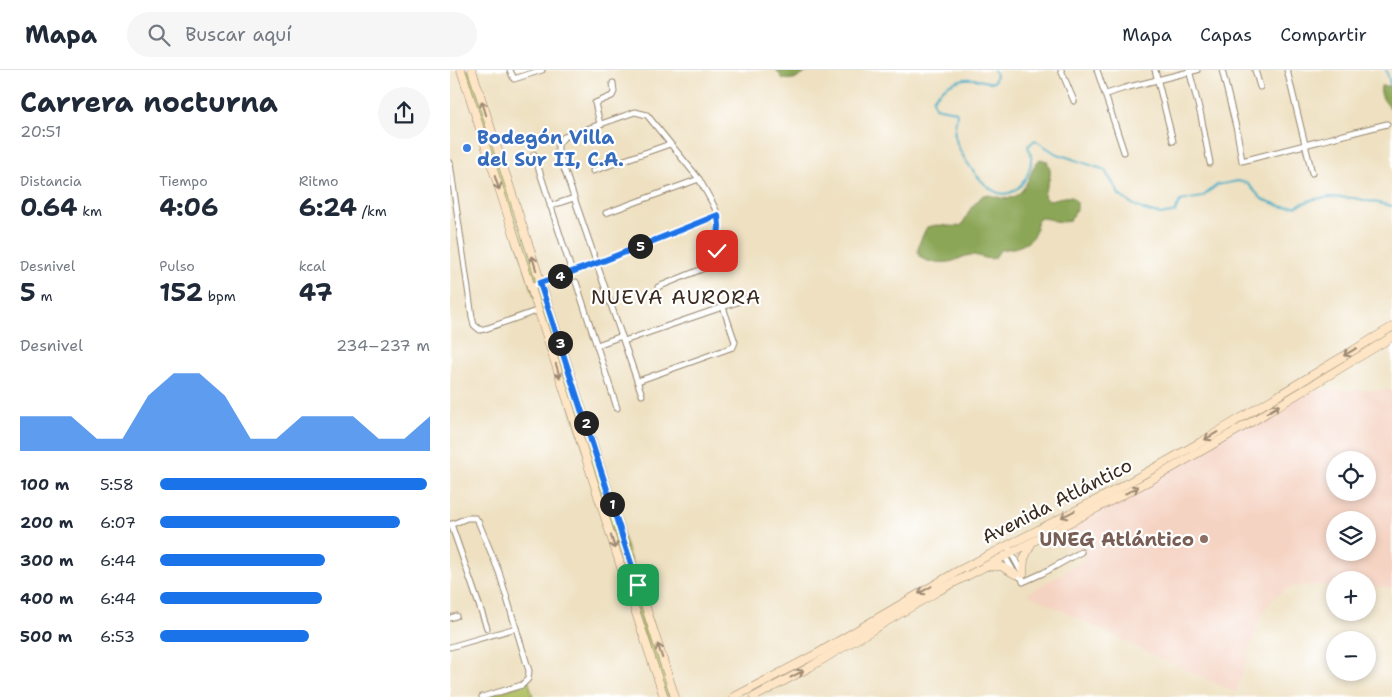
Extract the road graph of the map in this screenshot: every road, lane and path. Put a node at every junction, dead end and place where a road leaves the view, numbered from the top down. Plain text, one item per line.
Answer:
1 (461, 70) edge
2 (472, 70) edge
3 (510, 70) edge
4 (542, 70) edge
5 (1061, 70) edge
6 (1096, 70) edge
7 (1155, 70) edge
8 (1198, 70) edge
9 (1222, 70) edge
10 (1255, 70) edge
11 (1287, 70) edge
12 (1189, 71) edge
13 (1158, 80) junction
14 (612, 83) dead end
15 (1260, 87) dead end
16 (1106, 94) junction
17 (1074, 101) dead end
18 (600, 124) junction
19 (1387, 124) dead end
20 (1173, 141) dead end
21 (670, 144) junction
22 (1306, 144) junction
23 (1124, 152) dead end
24 (534, 154) dead end
25 (450, 163) edge
26 (1210, 163) dead end
27 (593, 172) dead end
28 (1312, 173) dead end
29 (699, 179) junction
30 (574, 198) junction
31 (550, 206) junction
32 (606, 213) dead end
33 (718, 215) junction
34 (597, 263) junction
35 (572, 272) junction
36 (576, 282) dead end
37 (540, 283) junction
38 (531, 286) junction
39 (658, 287) dead end
40 (746, 298) dead end
41 (723, 307) junction
42 (539, 310) junction
43 (1392, 327) edge
44 (1392, 337) edge
45 (623, 339) junction
46 (597, 345) junction
47 (638, 381) junction
48 (642, 395) dead end
49 (617, 408) dead end
50 (450, 524) edge
51 (1031, 544) junction
52 (1006, 550) junction
53 (1081, 552) dead end
54 (986, 566) junction
55 (1020, 576) junction
56 (487, 628) dead end
57 (516, 628) junction
58 (450, 647) edge
59 (482, 697) edge
60 (664, 697) edge
61 (675, 697) edge
62 (734, 697) edge
63 (754, 697) edge

1 -> 38 main road
37 -> 2 main road
3 - 4 street
5 - 17 street
6 - 16 street
7 - 13 street
8 - 12 street
9 - 22 street
10 - 15 street
11 - 22 street
12 - 13 street
12 - 26 street
13 - 16 street
13 - 20 street
14 - 18 street
16 - 23 street
18 - 21 street
18 - 30 street
19 - 22 street
21 - 27 street
21 - 29 street
22 - 28 street
24 - 31 street
25 - 42 street
29 - 32 street
29 - 33 street
30 - 31 street
30 - 34 street
31 - 35 street
33 - 34 street
33 - 39 street
34 - 35 street
34 - 45 street
35 - 37 street
36 - 46 street
37 - 38 street
61 -> 37 main road
38 - 42 main road
40 - 41 street
41 - 45 street
41 - 47 street
42 -> 60 main road
43 -> 52 main road, Avenida Atlántico
51 -> 44 main road, Avenida Atlántico
45 - 46 street
45 - 47 street
46 - 49 street
47 - 48 street
50 - 56 street
50 - 57 street
51 - 52 main road, Avenida Atlántico
51 - 55 main road
52 - 54 main road, Avenida Atlántico
52 - 55 street
52 -> 62 main road, Avenida Atlántico
53 - 55 street
54 - 55 main road
63 -> 54 main road, Avenida Atlántico
57 - 58 street
57 - 59 street

